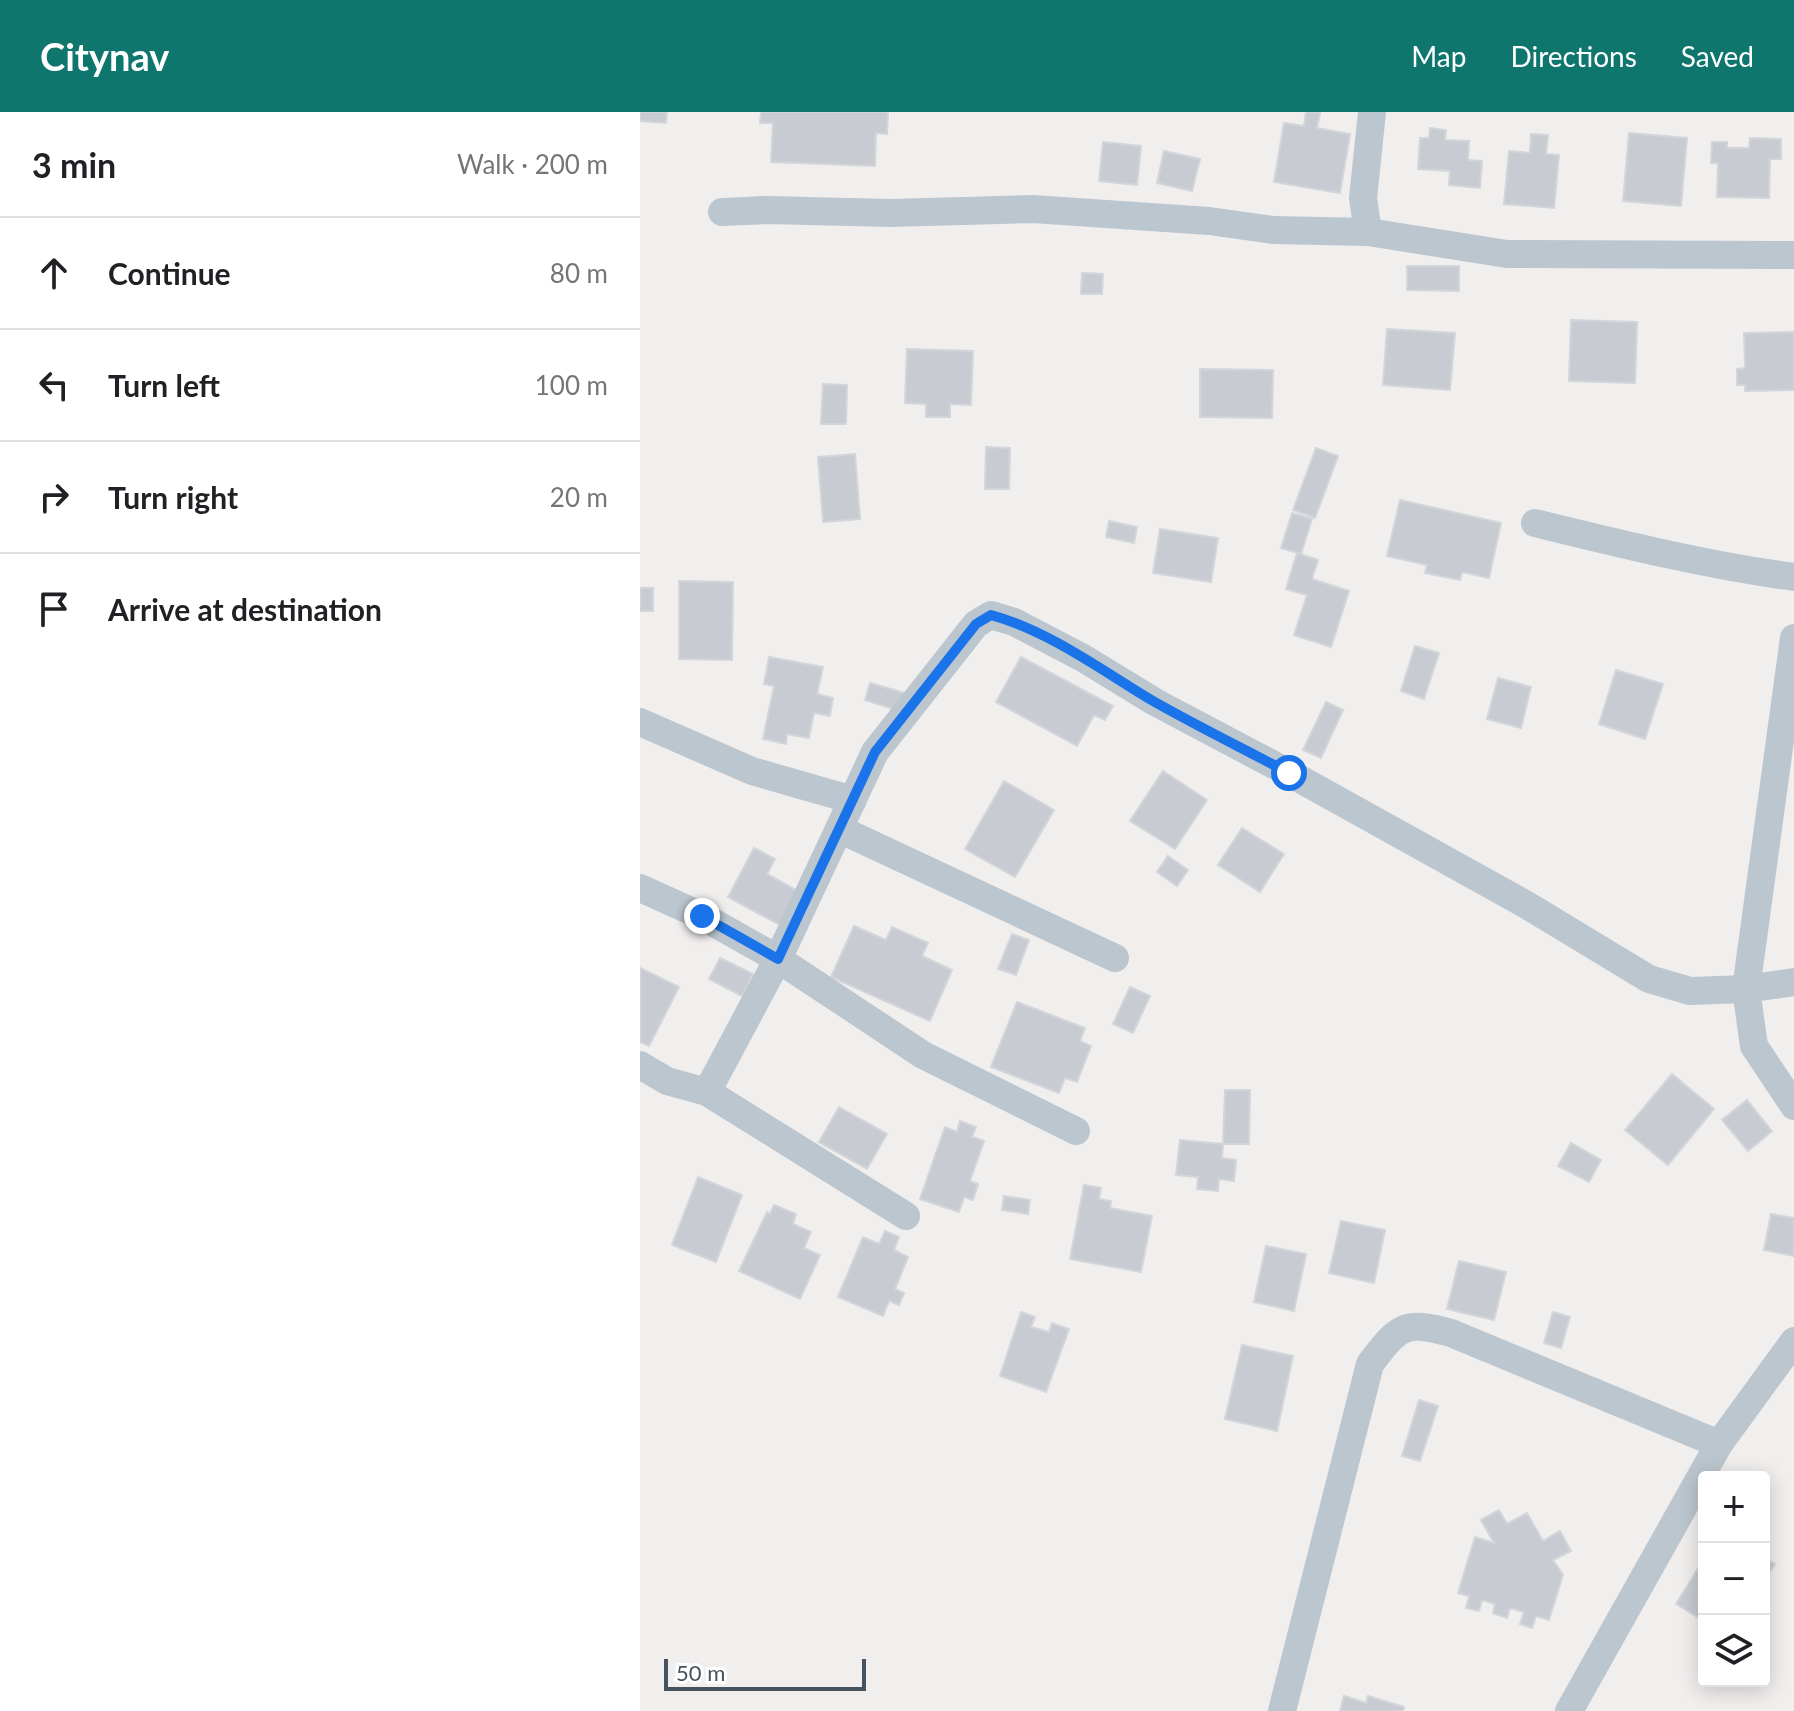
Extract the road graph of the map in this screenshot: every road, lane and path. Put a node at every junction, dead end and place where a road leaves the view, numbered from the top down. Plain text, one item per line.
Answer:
1 (1372, 112) edge
2 (722, 212) dead end
3 (1368, 232) junction
4 (1794, 255) edge
5 (1535, 523) dead end
6 (1794, 577) edge
7 (1794, 638) edge
8 (640, 722) edge
9 (853, 800) junction
10 (839, 829) junction
11 (640, 888) edge
12 (1115, 958) dead end
13 (778, 959) junction
14 (1794, 982) edge
15 (1746, 989) junction
16 (640, 1065) edge
17 (707, 1092) junction
18 (1794, 1106) edge
19 (1076, 1131) dead end
20 (906, 1216) dead end
21 (1794, 1341) edge
22 (1719, 1444) junction
23 (1282, 1711) edge
24 (1569, 1711) edge

1 - 3 street
2 - 3 street
3 - 4 street
5 - 6 street
7 - 15 street
8 - 9 street
9 - 10 street
9 - 15 street
10 - 12 street
10 - 13 street
11 - 13 street
13 - 17 street
13 - 19 street
14 - 15 street
15 - 18 street
16 - 17 street
17 - 20 street
21 - 22 street
22 - 23 street
22 - 24 street

